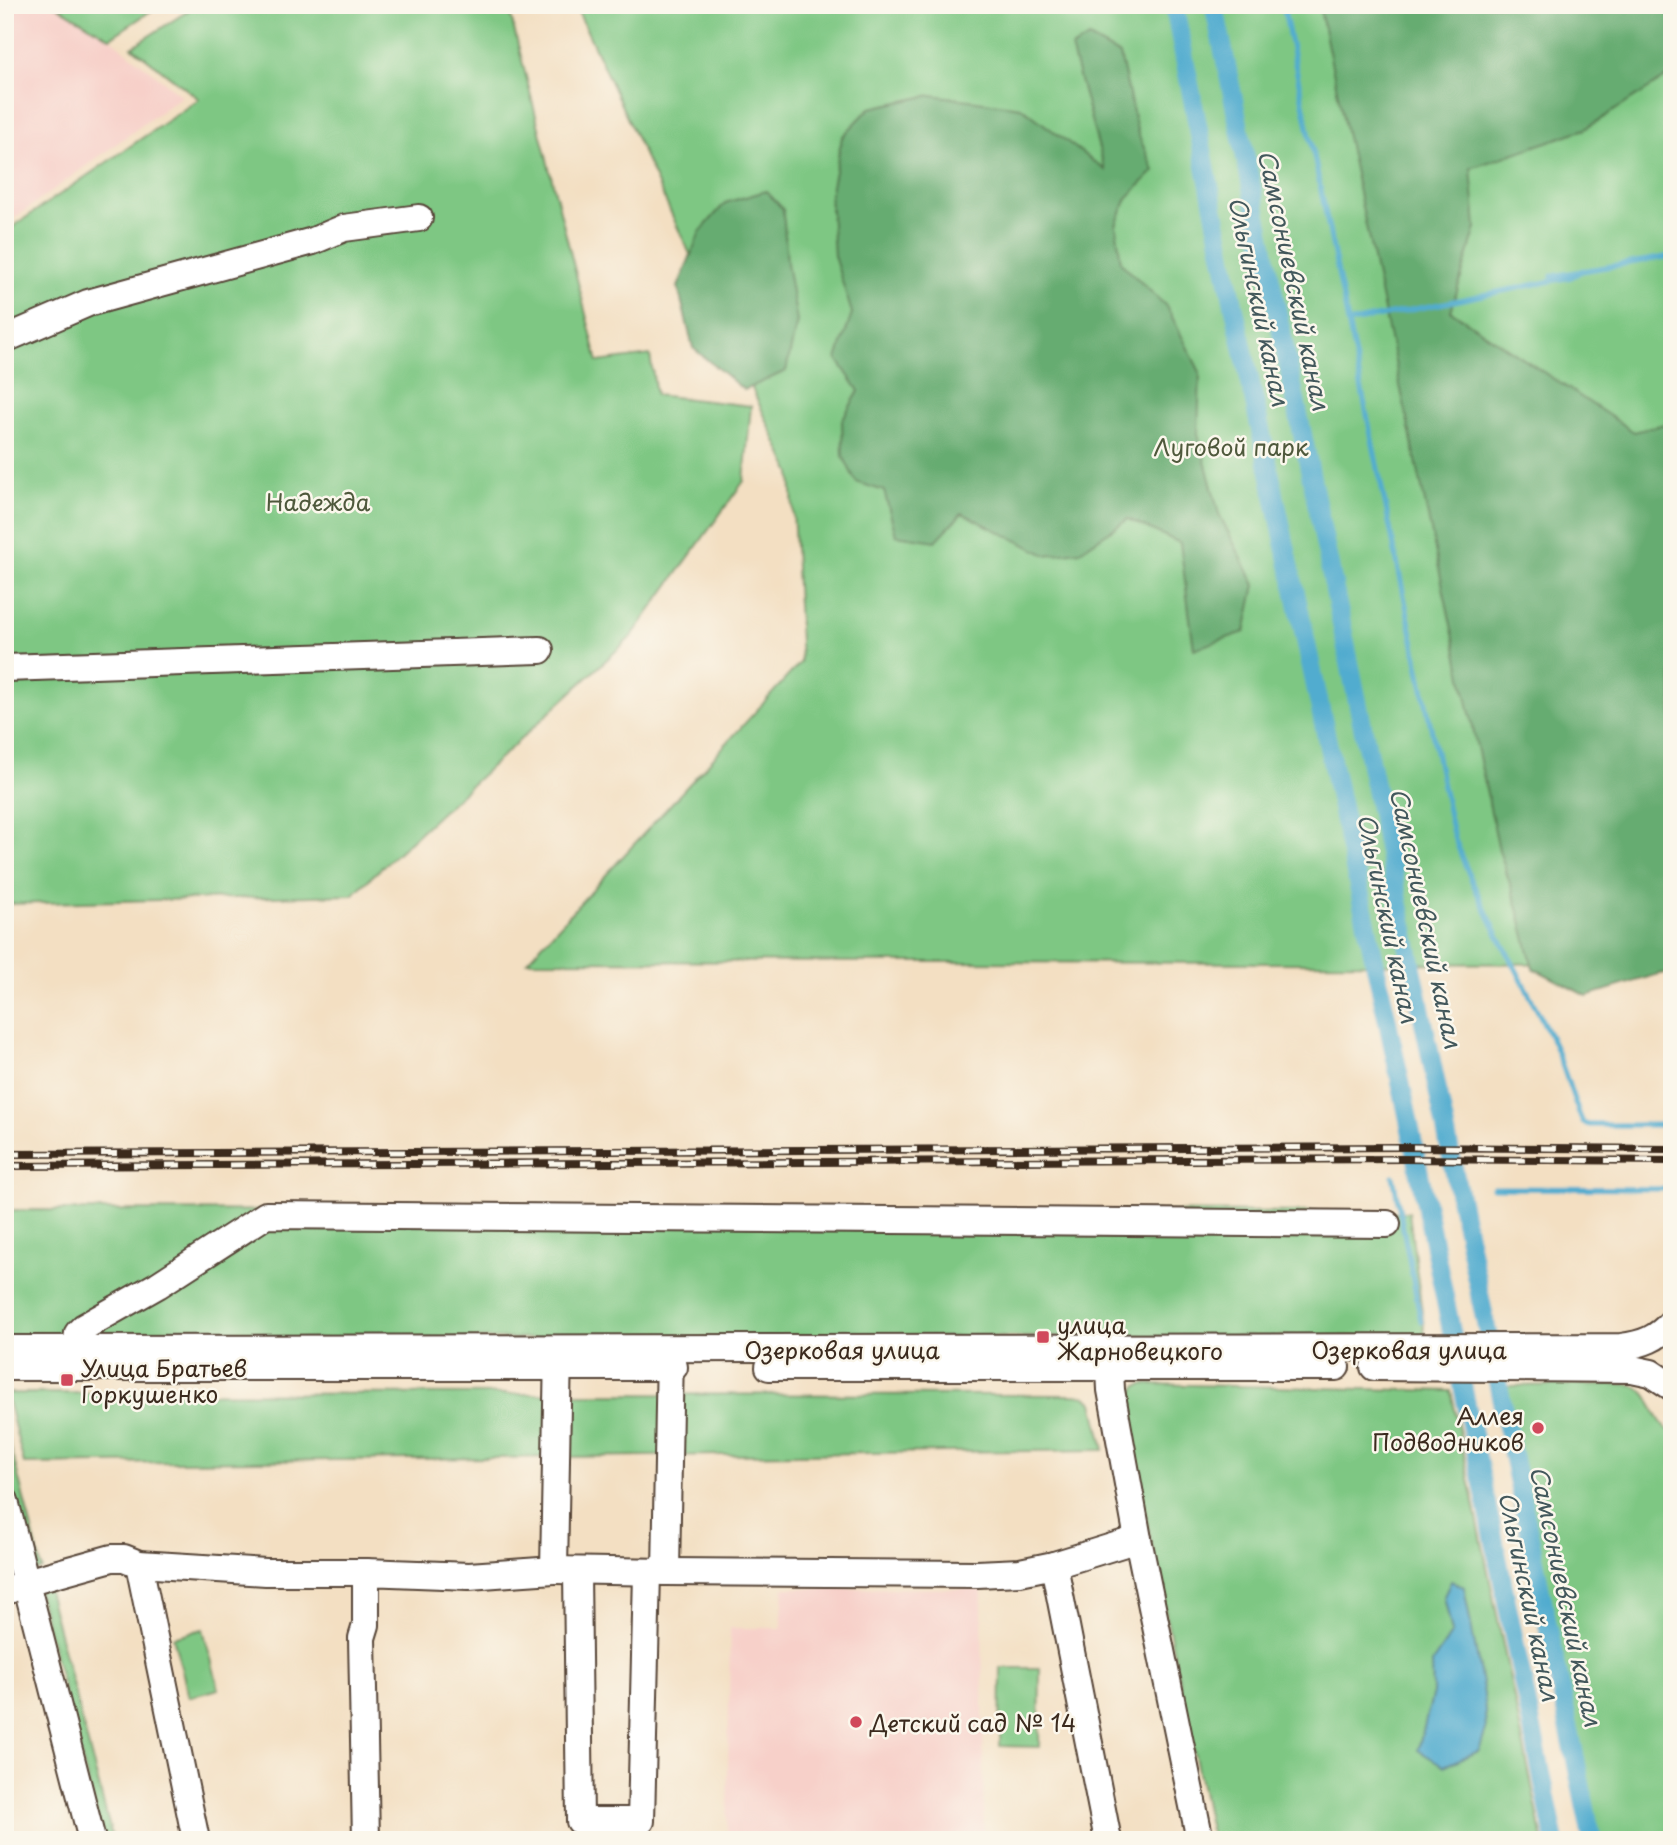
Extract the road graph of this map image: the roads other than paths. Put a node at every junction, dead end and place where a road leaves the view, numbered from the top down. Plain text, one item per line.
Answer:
1 (419, 218) dead end
2 (5, 339) edge
3 (540, 650) dead end
4 (5, 668) edge
5 (1387, 1224) dead end
6 (1672, 1322) edge
7 (76, 1348) junction
8 (6, 1351) edge
9 (1109, 1357) junction
10 (558, 1358) junction
11 (670, 1358) junction
12 (1521, 1359) junction
13 (1672, 1387) edge
14 (5, 1501) edge
15 (1138, 1539) junction
16 (139, 1564) junction
17 (1054, 1564) junction
18 (566, 1571) junction
19 (366, 1572) junction
20 (657, 1572) junction
21 (16, 1587) edge
22 (574, 1831) edge
23 (92, 1840) edge
24 (196, 1840) edge
25 (366, 1840) edge
26 (1108, 1840) edge
27 (1200, 1840) edge

1 - 2 street
3 - 4 street
5 - 7 street
6 - 12 street, Озерковая улица
7 - 8 street, Озерковая улица
7 - 10 street, Озерковая улица
8 - 10 street, Озерковая улица
9 - 11 street, Озерковая улица
9 - 12 street, Озерковая улица
9 - 15 street
10 - 11 street, Озерковая улица
10 - 18 street
11 - 20 street
12 - 13 street, Озерковая улица
14 - 21 street
15 - 17 street
15 - 27 street
16 - 19 street
16 - 21 street
16 - 24 street
17 - 20 street
17 - 26 street
18 - 19 street
18 - 20 street
18 - 22 street
19 - 25 street
20 - 22 street
21 - 23 street

